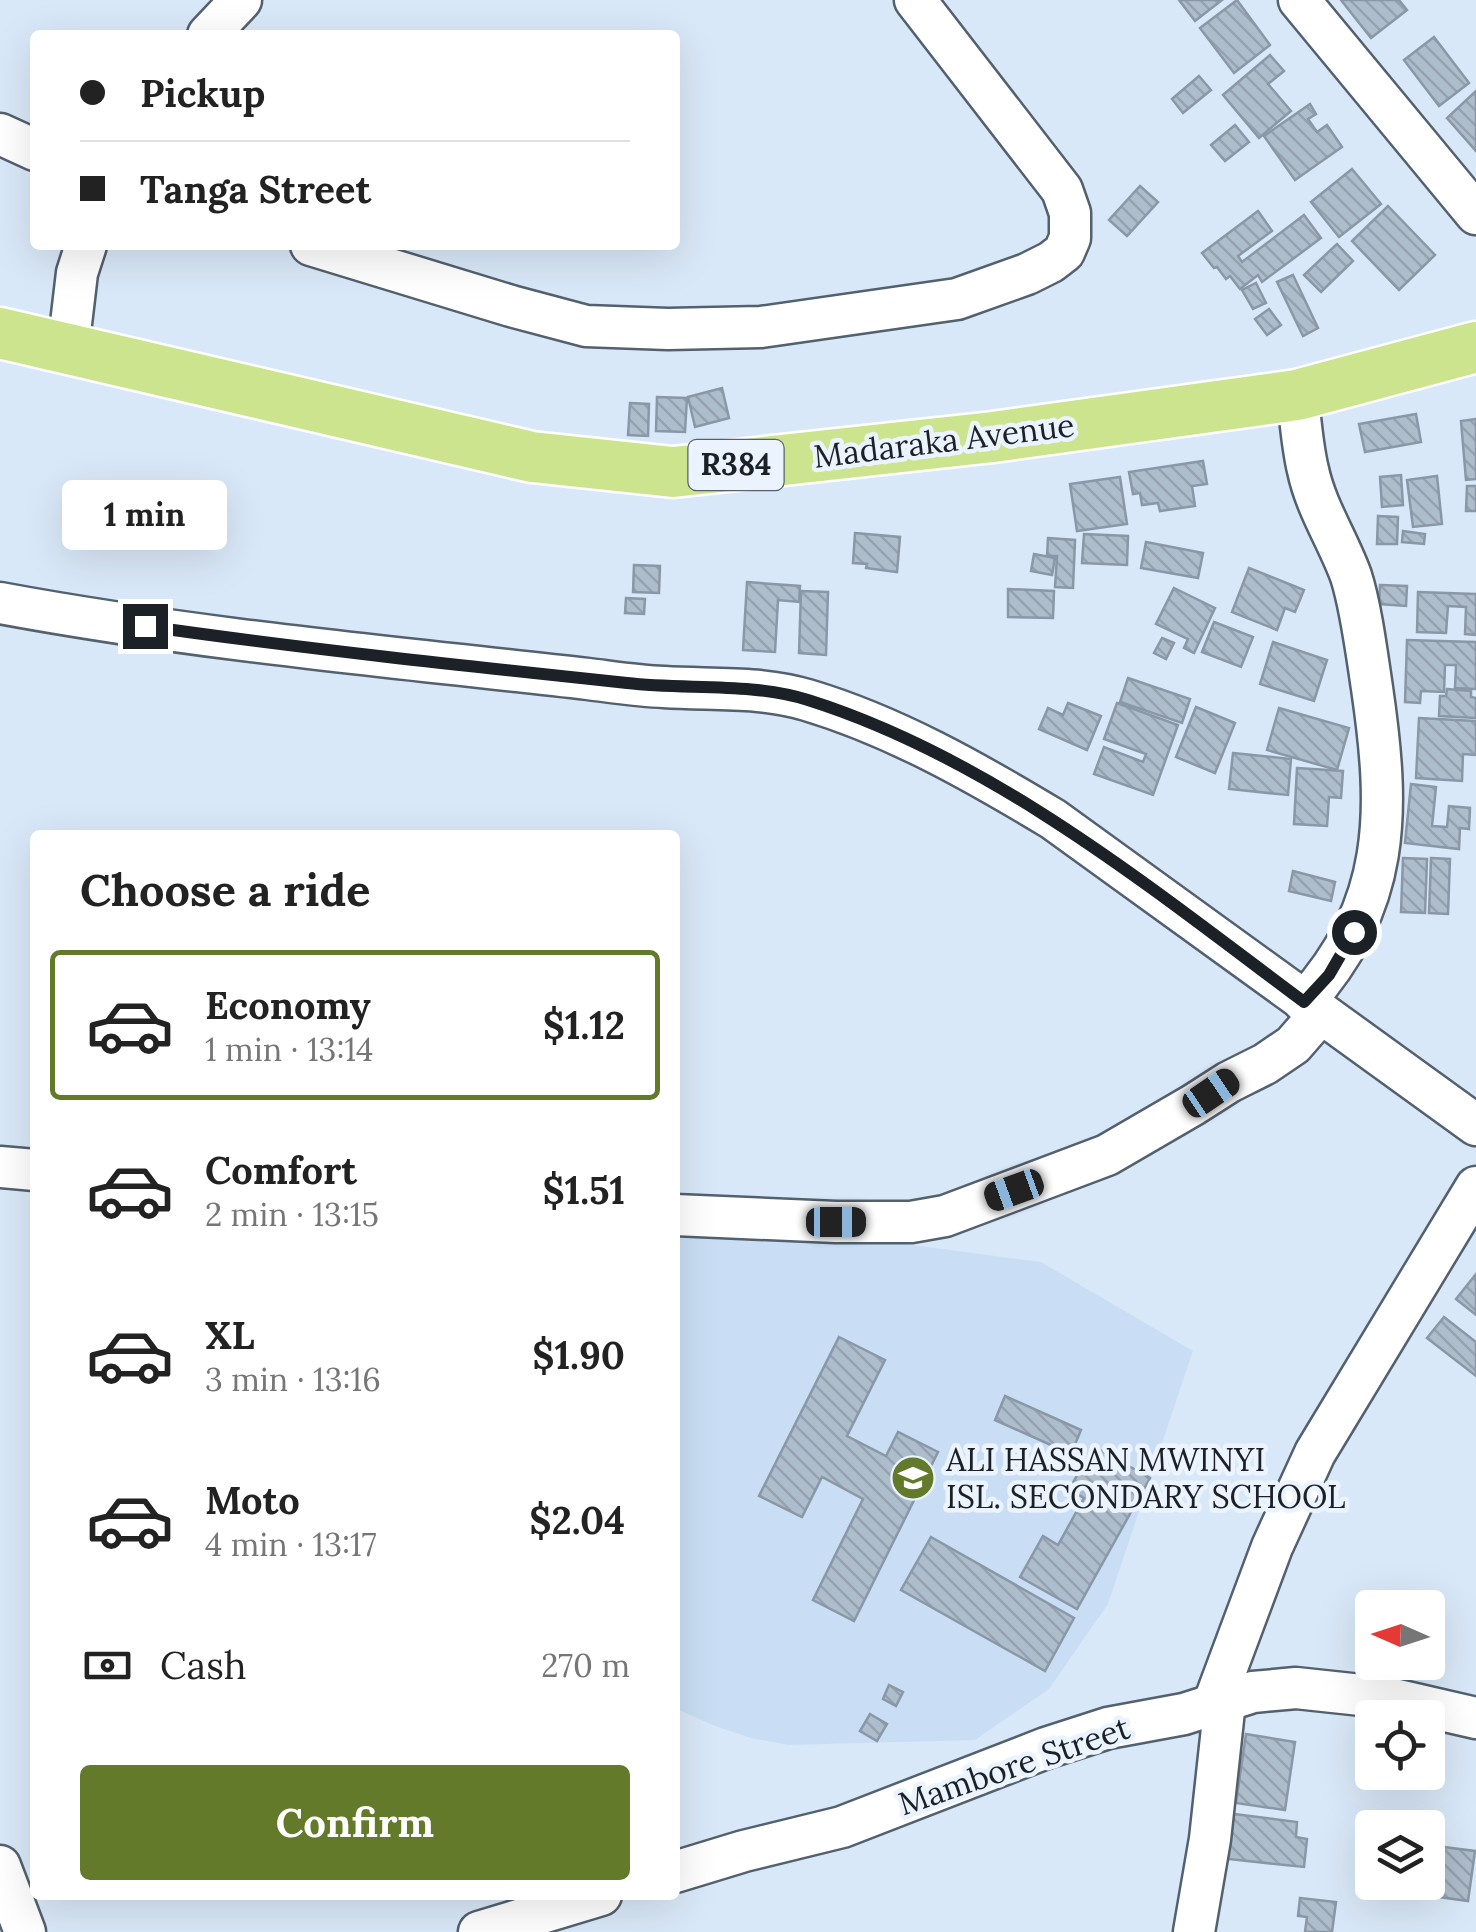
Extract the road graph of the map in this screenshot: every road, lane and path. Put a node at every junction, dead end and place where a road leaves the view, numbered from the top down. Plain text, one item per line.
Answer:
1 (241, 0) edge
2 (915, 0) edge
3 (1299, 0) edge
4 (213, 30) edge
5 (0, 134) edge
6 (30, 148) edge
7 (1476, 214) edge
8 (85, 250) edge
9 (327, 250) edge
10 (0, 333) edge
11 (1476, 347) edge
12 (68, 349) junction
13 (1297, 395) junction
14 (0, 603) edge
15 (1312, 1008) junction
16 (1476, 1125) edge
17 (0, 1167) edge
18 (30, 1170) edge
19 (1476, 1187) edge
20 (680, 1215) edge
21 (1219, 1703) junction
22 (1476, 1718) edge
23 (0, 1866) edge
24 (680, 1871) edge
25 (585, 1900) edge
26 (25, 1932) edge
27 (479, 1932) edge
28 (1194, 1932) edge

1 - 4 street
2 - 9 street
3 - 7 street
5 - 6 street
8 - 12 street
10 - 12 main road, Madaraka Avenue / R384
11 - 13 main road, Madaraka Avenue / R384
12 - 13 main road, Madaraka Avenue / R384
13 - 15 street
14 - 15 street
15 - 16 street
15 - 20 street
17 - 18 street
19 - 21 street
21 - 22 street, Mambore Street
21 - 24 street, Mambore Street
21 - 28 street
23 - 26 street
25 - 27 street

